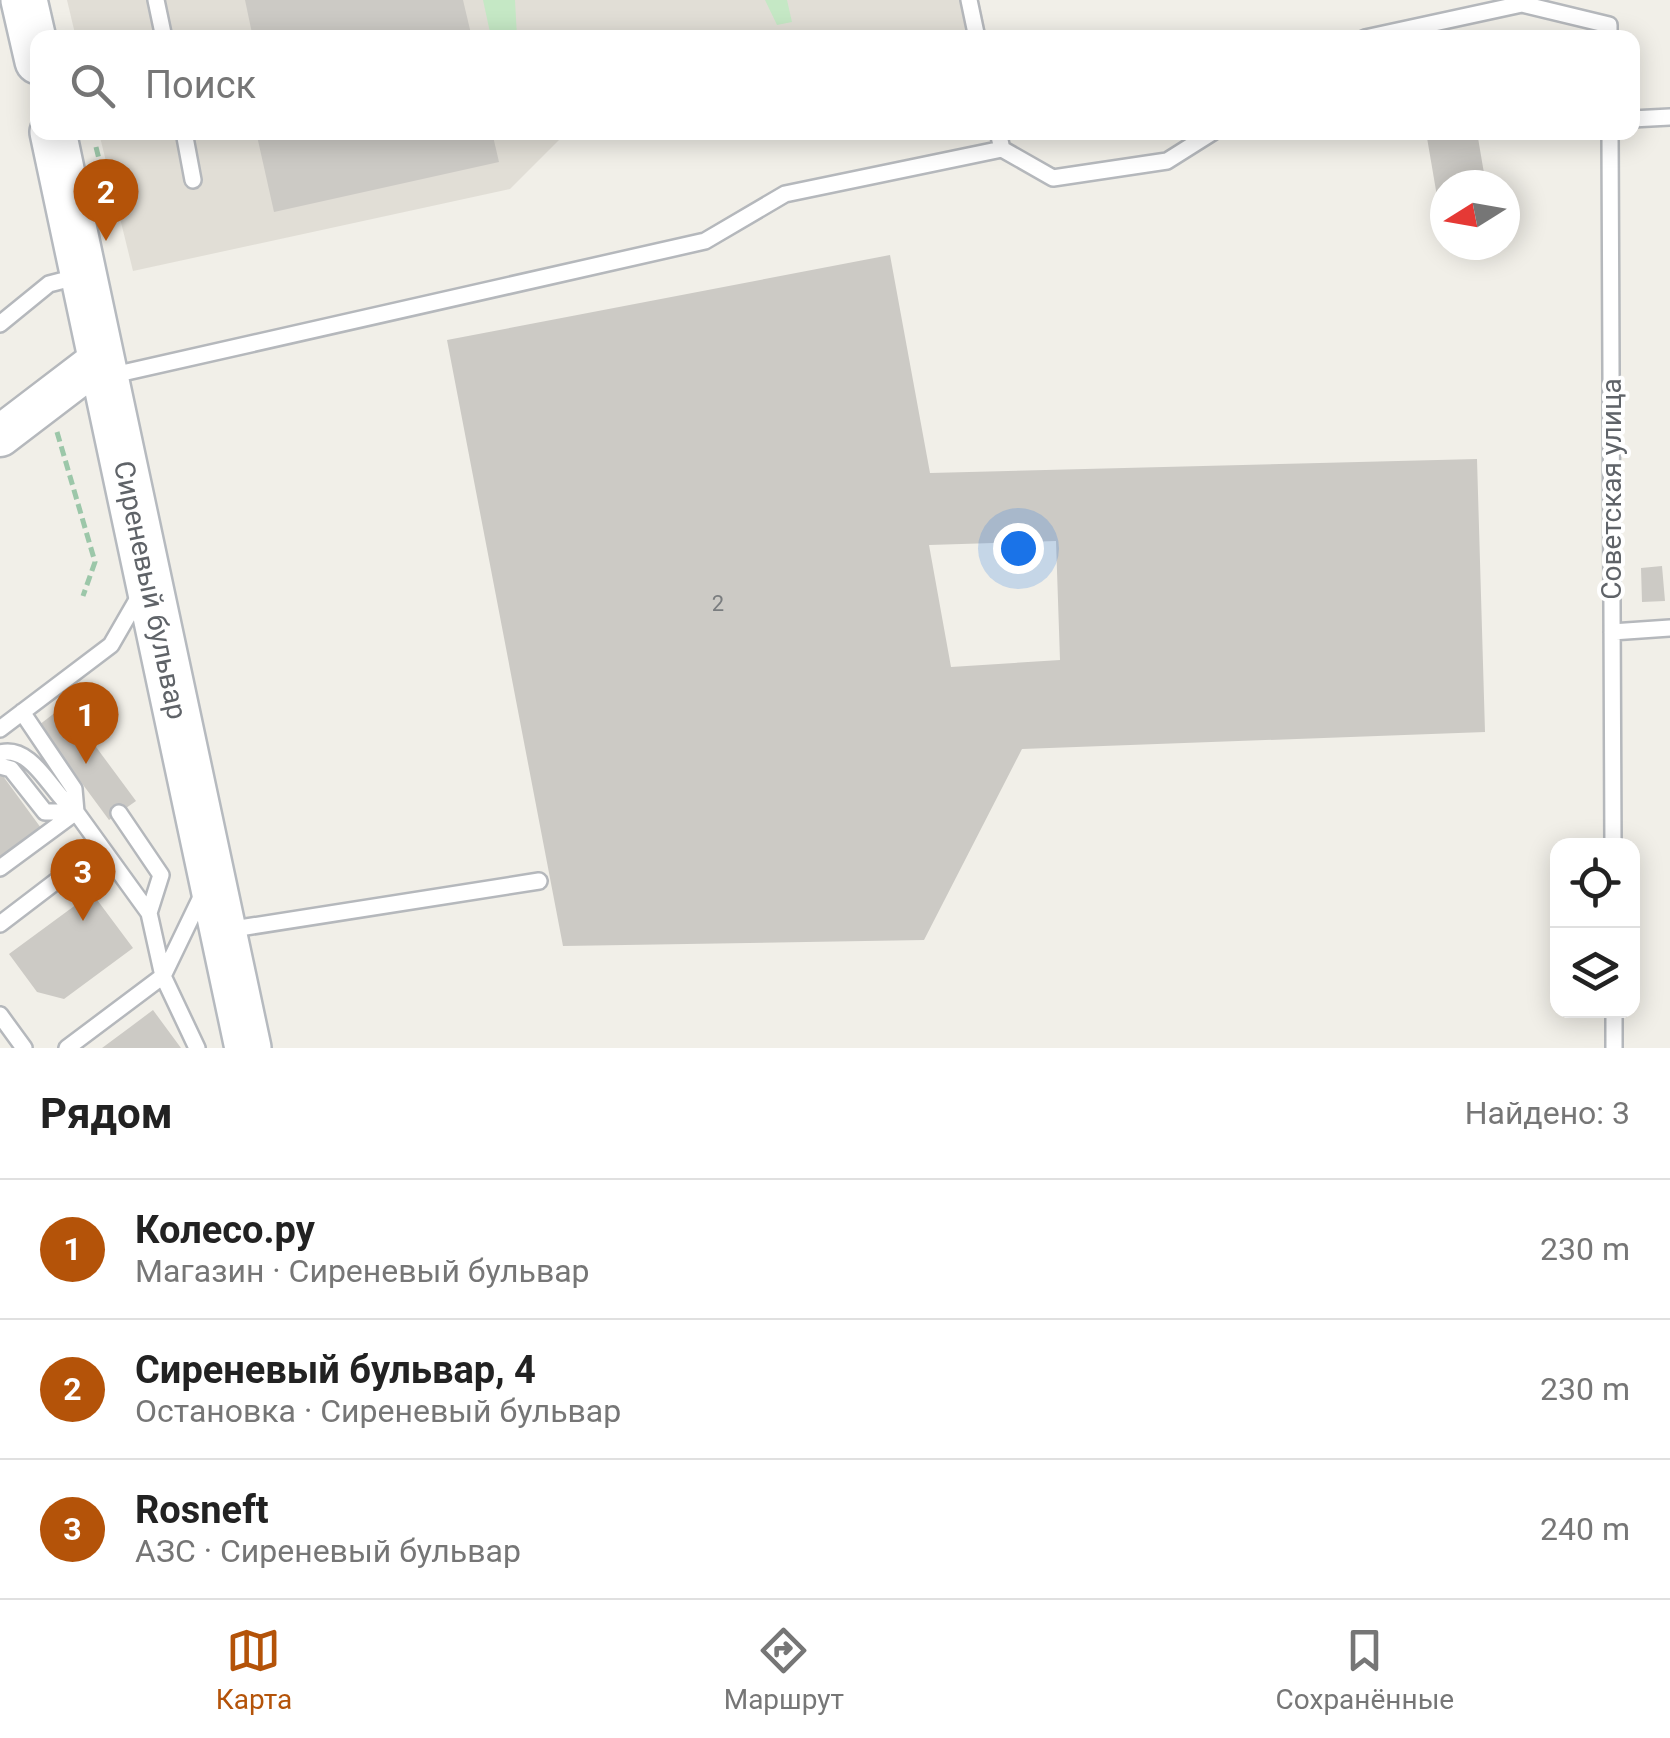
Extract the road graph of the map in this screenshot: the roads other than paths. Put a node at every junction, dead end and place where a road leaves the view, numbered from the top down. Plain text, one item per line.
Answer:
1 (24, 0) edge
2 (156, 0) edge
3 (968, 0) edge
4 (31, 30) edge
5 (162, 30) edge
6 (974, 30) edge
7 (1402, 30) edge
8 (1606, 30) edge
9 (1670, 117) edge
10 (1640, 119) edge
11 (55, 140) edge
12 (186, 140) edge
13 (1201, 140) edge
14 (1610, 140) edge
15 (1000, 141) edge
16 (193, 180) dead end
17 (83, 276) junction
18 (0, 324) edge
19 (103, 368) junction
20 (0, 436) edge
21 (150, 576) junction
22 (1670, 628) edge
23 (1612, 632) junction
24 (22, 712) junction
25 (0, 728) edge
26 (0, 753) edge
27 (0, 766) edge
28 (76, 812) junction
29 (119, 813) dead end
30 (1613, 838) edge
31 (101, 847) junction
32 (0, 868) edge
33 (211, 875) junction
34 (539, 881) dead end
35 (149, 913) junction
36 (0, 924) edge
37 (223, 931) junction
38 (163, 976) junction
39 (116, 1012) junction
40 (0, 1015) edge
41 (1614, 1018) edge
42 (129, 1028) dead end
43 (13, 1038) edge
44 (68, 1048) edge
45 (197, 1048) edge
46 (248, 1048) edge
47 (1614, 1048) edge

1 - 4 main road
2 - 5 lane
3 - 6 lane
7 - 8 lane
9 - 10 lane
11 - 17 main road, Сиреневый бульвар
12 - 16 lane
13 - 15 lane
14 - 23 lane, Советская улица
15 - 19 lane
17 - 18 lane
17 - 19 main road, Сиреневый бульвар
19 - 20 street
19 - 21 main road, Сиреневый бульвар
21 - 24 lane
21 - 33 main road, Сиреневый бульвар
22 - 23 lane
23 - 30 lane, Советская улица
24 - 25 lane
24 - 28 lane
26 - 28 lane
27 - 28 lane
28 - 31 lane
28 - 32 lane
29 - 35 lane
31 - 35 lane
31 - 36 lane
33 - 37 main road, Сиреневый бульвар
33 - 38 lane
34 - 37 lane
35 - 38 lane
37 - 46 main road, Сиреневый бульвар
38 - 39 lane
38 - 45 lane
39 - 42 lane
39 - 44 lane
40 - 43 lane
41 - 47 lane

